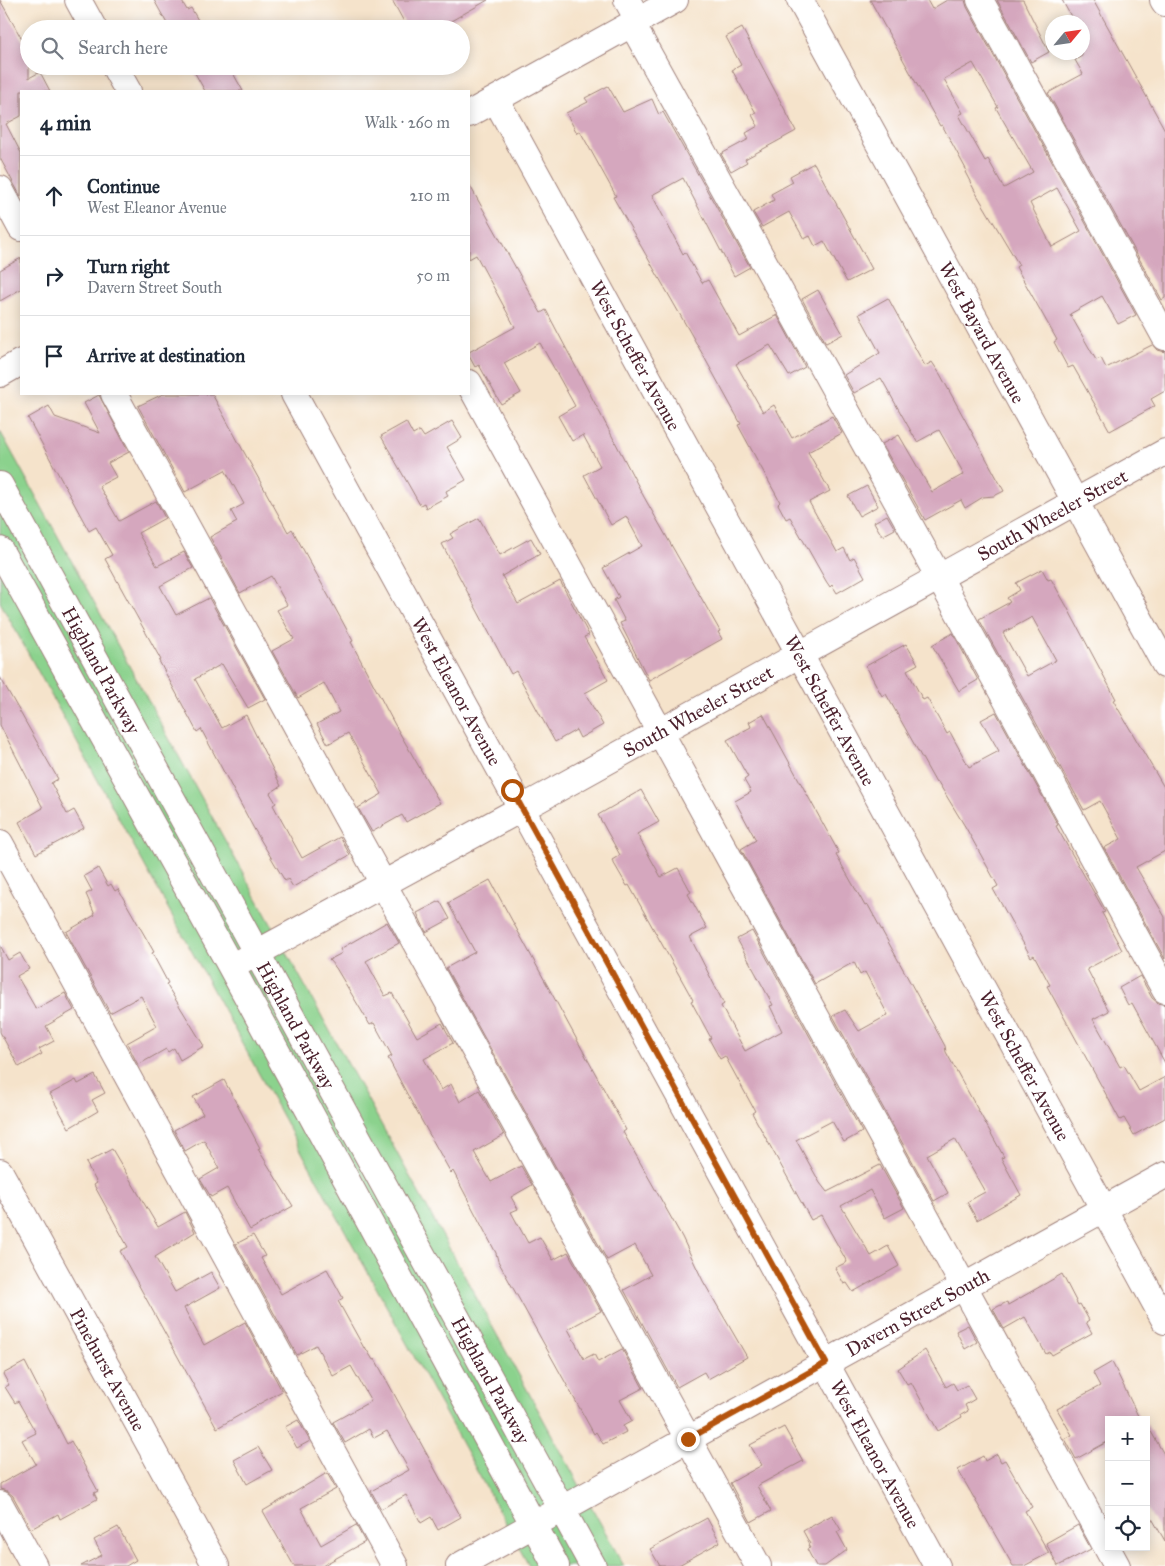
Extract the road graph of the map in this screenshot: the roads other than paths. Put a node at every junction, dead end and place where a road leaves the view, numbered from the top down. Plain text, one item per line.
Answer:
1 (78, 0) edge
2 (675, 0) edge
3 (800, 0) edge
4 (980, 0) edge
5 (632, 15) edge
6 (89, 20) edge
7 (119, 75) edge
8 (127, 90) edge
9 (496, 100) junction
10 (470, 113) edge
11 (0, 190) edge
12 (20, 226) edge
13 (1165, 337) edge
14 (20, 363) edge
15 (0, 374) edge
16 (470, 385) edge
17 (115, 395) edge
18 (295, 395) edge
19 (1165, 452) edge
20 (0, 485) edge
21 (1076, 502) junction
22 (0, 550) edge
23 (939, 577) junction
24 (800, 655) junction
25 (1165, 665) edge
26 (661, 732) junction
27 (522, 809) junction
28 (0, 843) edge
29 (383, 885) junction
30 (257, 953) junction
31 (231, 967) junction
32 (1165, 990) edge
33 (0, 1172) edge
34 (1165, 1175) edge
35 (1104, 1209) junction
36 (965, 1286) junction
37 (1165, 1321) edge
38 (826, 1363) junction
39 (688, 1439) junction
40 (0, 1504) edge
41 (562, 1509) junction
42 (533, 1525) junction
43 (34, 1566) edge
44 (216, 1566) edge
45 (395, 1566) edge
46 (459, 1566) edge
47 (556, 1566) edge
48 (593, 1566) edge
49 (758, 1566) edge
50 (937, 1566) edge
51 (1117, 1566) edge

1 - 6 street
2 - 5 street
3 - 21 street, West Bayard Avenue
4 - 13 street
5 - 9 street
5 - 23 street
7 - 8 street
9 - 10 street
9 - 24 street, West Scheffer Avenue
11 - 12 street
14 - 15 street
16 - 26 street
17 - 29 street
18 - 27 street, West Eleanor Avenue
19 - 21 street, South Wheeler Street
20 - 30 street, Highland Parkway
21 - 23 street, South Wheeler Street
21 - 25 street, West Bayard Avenue
22 - 31 street, Highland Parkway
23 - 24 street, South Wheeler Street
23 - 32 street
24 - 26 street, South Wheeler Street
24 - 35 street, West Scheffer Avenue
26 - 27 street, South Wheeler Street
26 - 36 street
27 - 29 street, South Wheeler Street
27 - 38 street, West Eleanor Avenue
28 - 45 street
29 - 30 street, South Wheeler Street
29 - 39 street
30 - 31 street, South Wheeler Street
30 - 41 street, Highland Parkway
31 - 42 street, Highland Parkway
33 - 44 street, Pinehurst Avenue
34 - 35 street, Davern Street South
35 - 36 street, Davern Street South
35 - 37 street, West Scheffer Avenue
36 - 38 street, Davern Street South
36 - 51 street
38 - 39 street, Davern Street South
38 - 50 street, West Eleanor Avenue
39 - 41 street, Davern Street South
39 - 49 street
40 - 43 street
41 - 42 street, Davern Street South
41 - 48 street, Highland Parkway
42 - 46 street, Davern Street South
42 - 47 street, Highland Parkway

